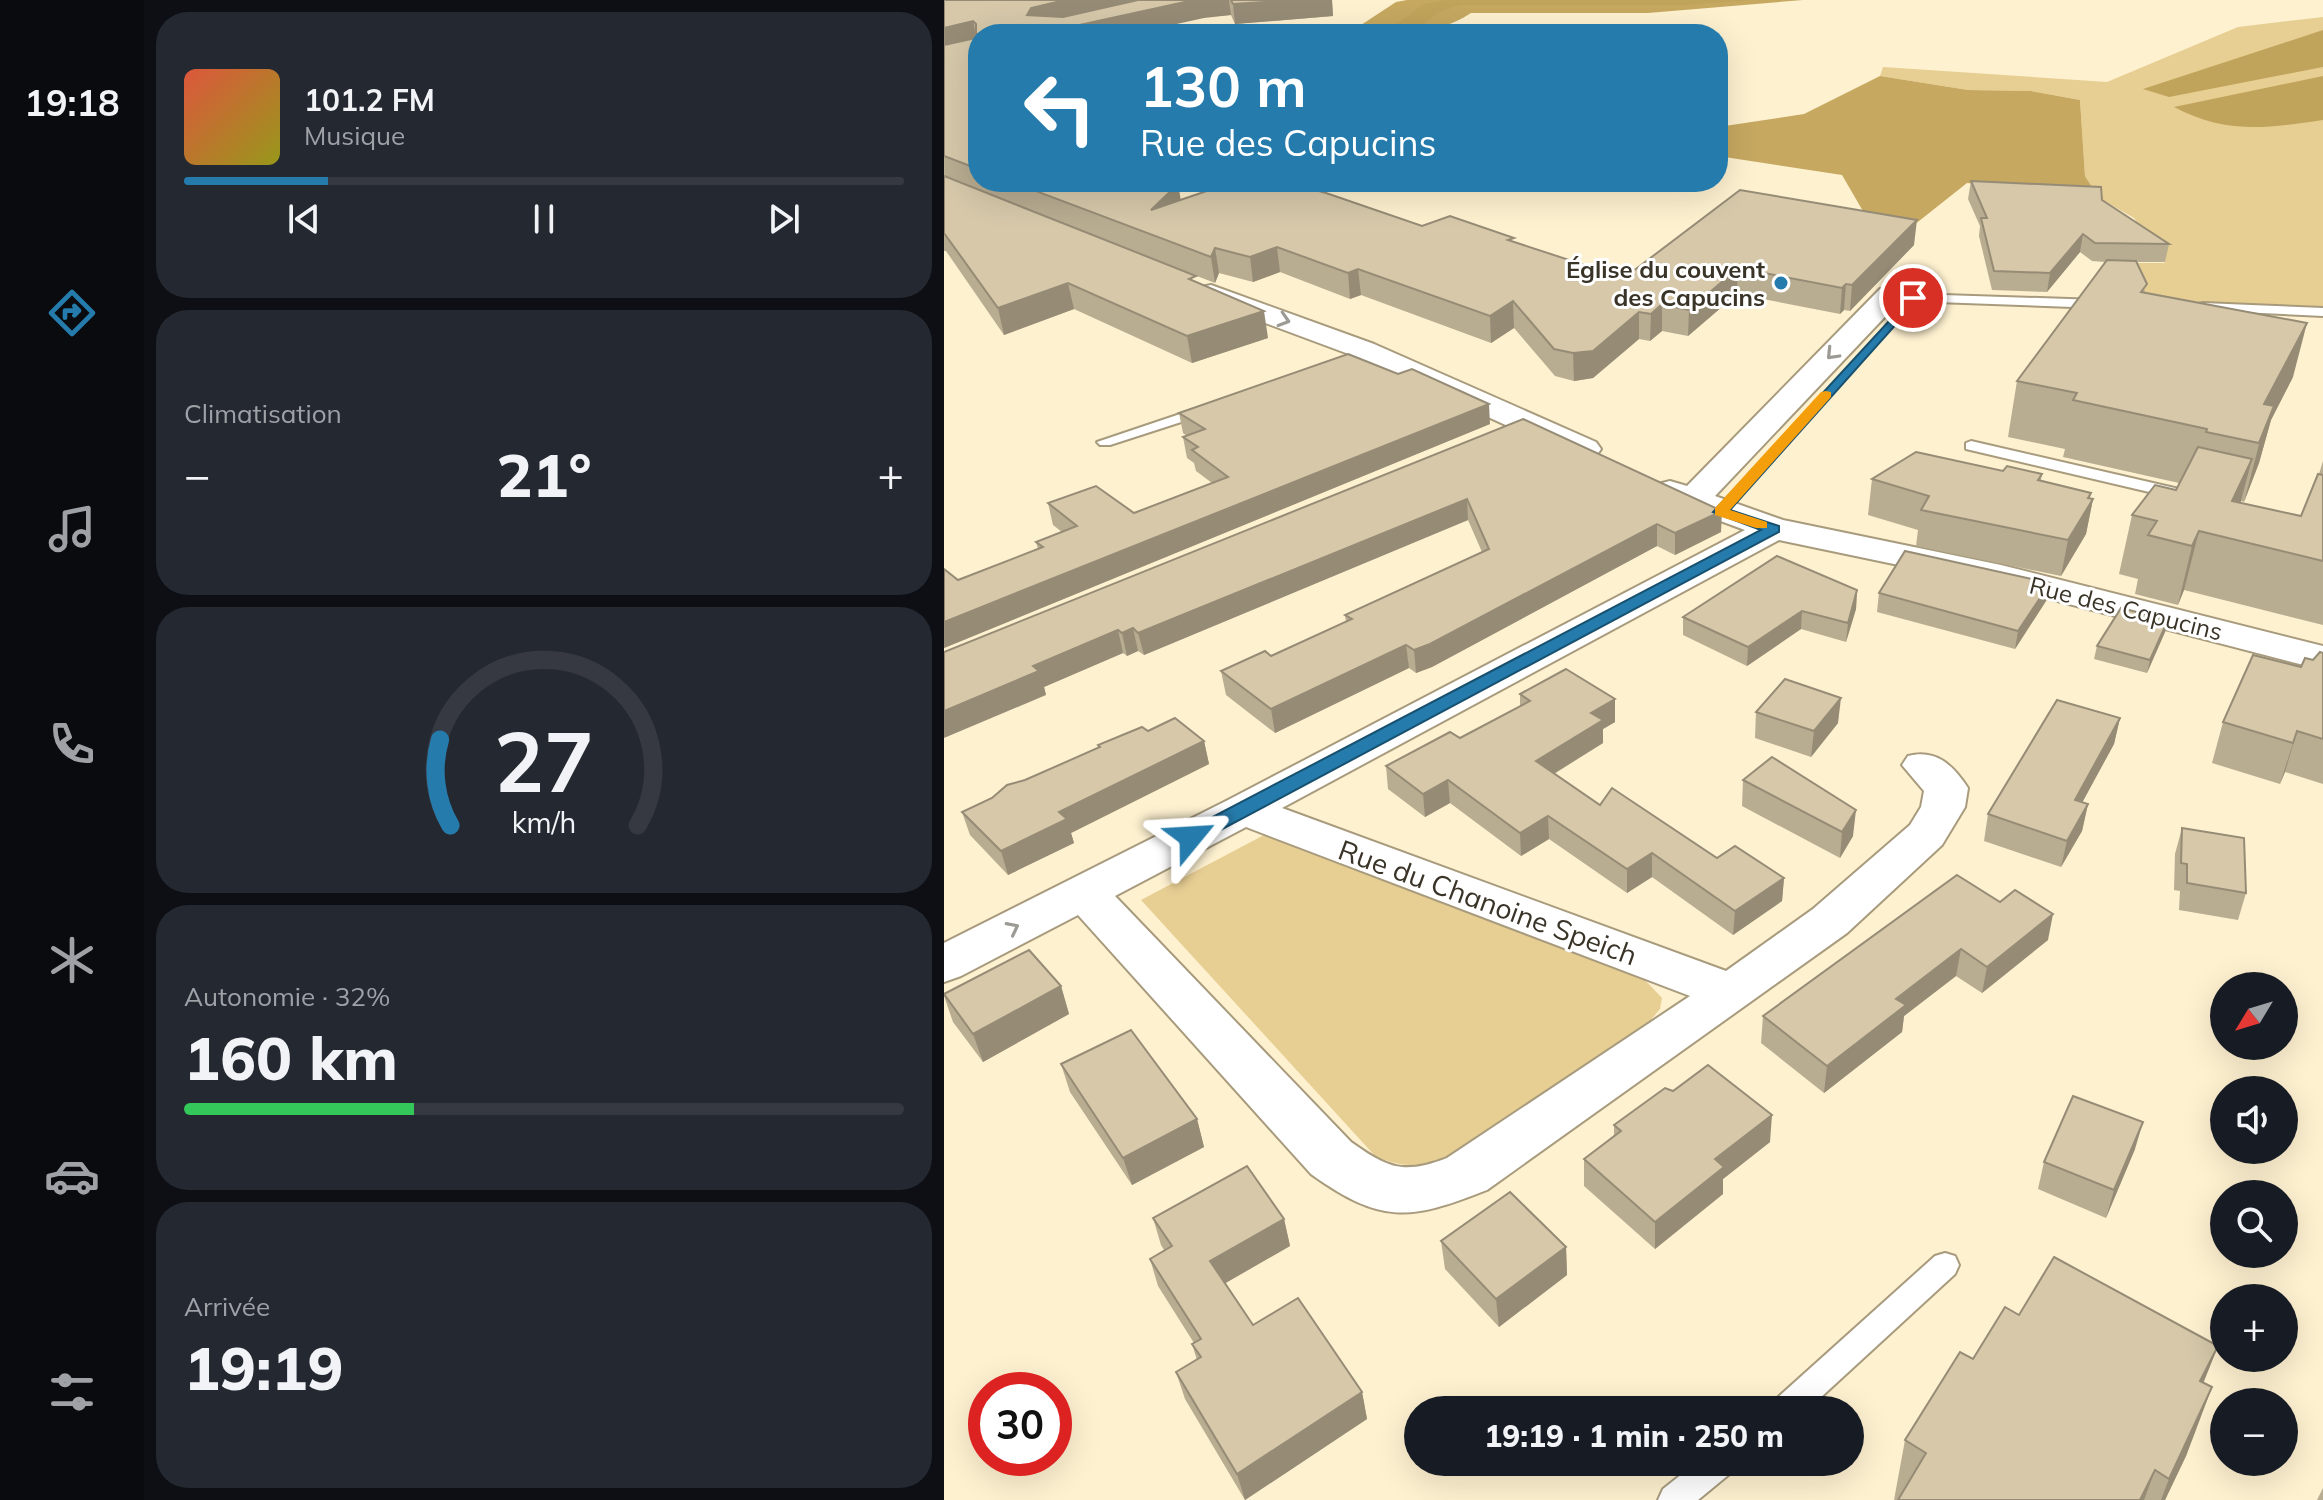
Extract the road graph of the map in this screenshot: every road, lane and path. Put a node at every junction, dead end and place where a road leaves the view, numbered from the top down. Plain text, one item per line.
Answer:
1 (1191, 285) edge
2 (1913, 298) joint
3 (2114, 305) edge
4 (2191, 307) edge
5 (2323, 312) edge
6 (1364, 350) junction
7 (1335, 361) edge
8 (1225, 403) edge
9 (1530, 422) junction
10 (1488, 440) edge
11 (1105, 442) dead end
12 (1971, 446) dead end
13 (2201, 500) edge
14 (1706, 506) junction
15 (1774, 529) junction
16 (2323, 658) edge
17 (1923, 765) dead end
18 (1244, 810) junction
19 (1084, 892) junction
20 (944, 964) edge
21 (1732, 992) junction
22 (1945, 1265) dead end
23 (1801, 1396) edge
24 (1704, 1476) edge
25 (1674, 1500) edge

1 -> 6 street, Rue des Capucins
2 - 3 lane
2 - 14 street
4 - 5 lane
6 - 7 lane
6 - 9 street, Rue des Capucins
8 - 11 lane
9 - 10 street
9 - 14 street, Rue des Capucins
12 - 13 lane
14 - 15 street, Rue des Capucins
15 - 16 street, Rue des Capucins
15 - 18 street
17 - 21 street
18 - 19 street
18 - 21 street, Rue du Chanoine Speich
20 -> 19 street
19 - 21 street
22 - 23 lane
24 - 25 lane

